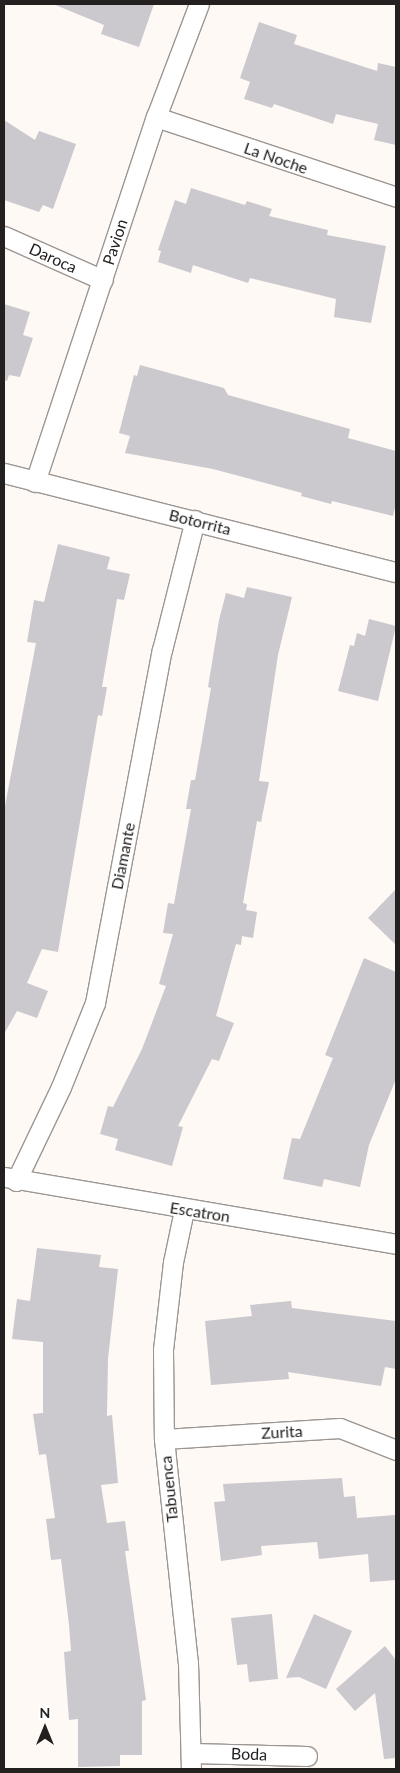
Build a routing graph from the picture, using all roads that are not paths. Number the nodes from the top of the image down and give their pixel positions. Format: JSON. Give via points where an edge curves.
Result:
{"nodes":[{"id":1,"x":199,"y":4,"type":"edge"},
{"id":2,"x":156,"y":117,"type":"junction"},
{"id":3,"x":396,"y":197,"type":"edge"},
{"id":4,"x":4,"y":236,"type":"edge"},
{"id":5,"x":103,"y":280,"type":"junction"},
{"id":6,"x":4,"y":473,"type":"edge"},
{"id":7,"x":35,"y":482,"type":"junction"},
{"id":8,"x":195,"y":520,"type":"junction"},
{"id":9,"x":396,"y":572,"type":"edge"},
{"id":10,"x":10,"y":1178,"type":"edge"},
{"id":11,"x":184,"y":1210,"type":"junction"},
{"id":12,"x":396,"y":1244,"type":"edge"},
{"id":13,"x":164,"y":1439,"type":"junction"},
{"id":14,"x":396,"y":1450,"type":"edge"},
{"id":15,"x":307,"y":1756,"type":"dead end"},
{"id":16,"x":192,"y":1761,"type":"edge"}],
"edges":[{"from":1,"to":2,"type":"street","name":"Pavion"},
{"from":2,"to":3,"type":"street","name":"La Noche"},
{"from":2,"to":5,"type":"street","name":"Pavion"},
{"from":4,"to":5,"type":"street","name":"Daroca"},
{"from":5,"to":7,"type":"street","name":"Pavion"},
{"from":6,"to":7,"type":"street","name":"Botorrita"},
{"from":7,"to":8,"type":"street","name":"Botorrita"},
{"from":8,"to":9,"type":"street","name":"Botorrita"},
{"from":8,"to":10,"type":"street","name":"Diamante","via":[[162,650],[95,1003],[61,1087]]},
{"from":10,"to":11,"type":"street","name":"Escatron"},
{"from":11,"to":12,"type":"street","name":"Escatron"},
{"from":11,"to":13,"type":"street","name":"Tabuenca","via":[[173,1262],[163,1350]]},
{"from":13,"to":14,"type":"street","name":"Zurita","via":[[340,1428]]},
{"from":13,"to":16,"type":"street","name":"Tabuenca","via":[[188,1663]]},
{"from":15,"to":16,"type":"street","name":"Boda"}]}
